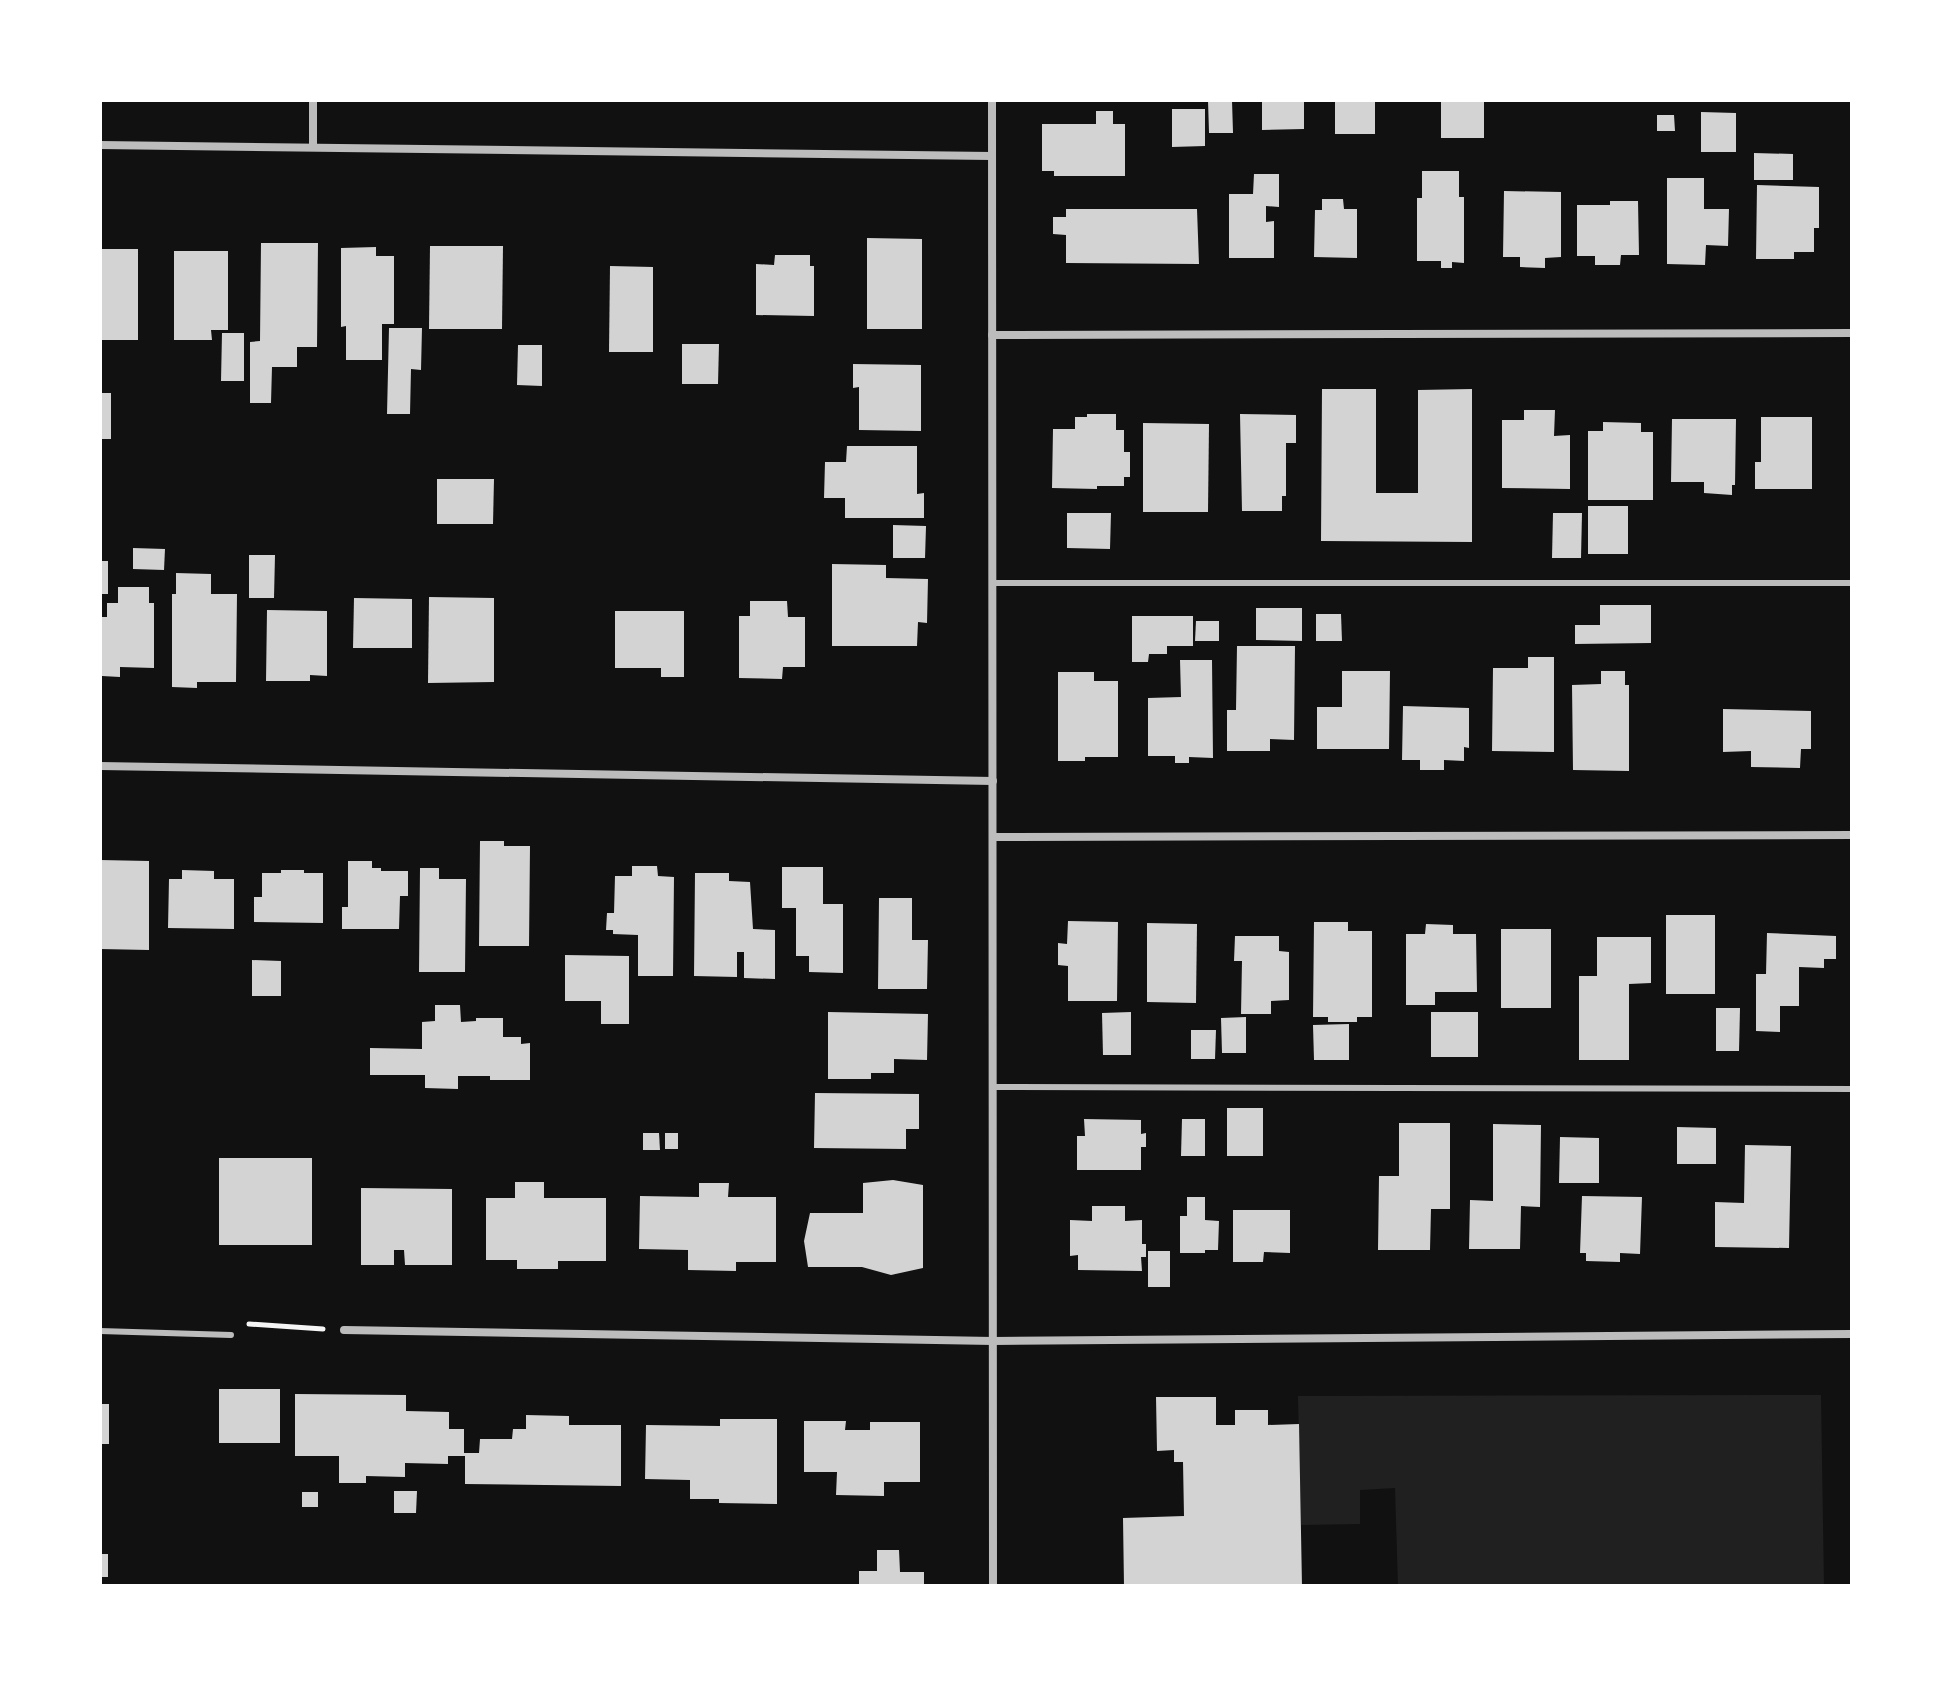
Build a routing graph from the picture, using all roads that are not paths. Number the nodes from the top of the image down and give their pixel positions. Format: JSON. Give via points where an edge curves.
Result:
{"nodes":[{"id":1,"x":313,"y":100,"type":"edge"},
{"id":2,"x":992,"y":100,"type":"edge"},
{"id":3,"x":100,"y":145,"type":"edge"},
{"id":4,"x":313,"y":147,"type":"junction"},
{"id":5,"x":992,"y":156,"type":"junction"},
{"id":6,"x":1852,"y":333,"type":"edge"},
{"id":7,"x":992,"y":335,"type":"junction"},
{"id":8,"x":993,"y":583,"type":"junction"},
{"id":9,"x":1852,"y":583,"type":"edge"},
{"id":10,"x":100,"y":766,"type":"edge"},
{"id":11,"x":993,"y":781,"type":"junction"},
{"id":12,"x":1852,"y":835,"type":"edge"},
{"id":13,"x":993,"y":837,"type":"junction"},
{"id":14,"x":993,"y":1087,"type":"junction"},
{"id":15,"x":1852,"y":1089,"type":"edge"},
{"id":16,"x":344,"y":1330,"type":"road end"},
{"id":17,"x":100,"y":1331,"type":"edge"},
{"id":18,"x":1852,"y":1334,"type":"edge"},
{"id":19,"x":231,"y":1335,"type":"road end"},
{"id":20,"x":993,"y":1341,"type":"junction"},
{"id":21,"x":993,"y":1586,"type":"edge"}],
"edges":[{"from":1,"to":4,"type":"street"},
{"from":2,"to":5,"type":"street"},
{"from":3,"to":4,"type":"street"},
{"from":4,"to":5,"type":"street"},
{"from":5,"to":7,"type":"street"},
{"from":6,"to":7,"type":"street"},
{"from":7,"to":8,"type":"street"},
{"from":8,"to":9,"type":"lane"},
{"from":8,"to":11,"type":"street"},
{"from":10,"to":11,"type":"street"},
{"from":11,"to":13,"type":"street"},
{"from":12,"to":13,"type":"street"},
{"from":13,"to":14,"type":"street"},
{"from":14,"to":15,"type":"lane"},
{"from":14,"to":20,"type":"street"},
{"from":16,"to":20,"type":"street"},
{"from":17,"to":19,"type":"lane"},
{"from":18,"to":20,"type":"street"},
{"from":20,"to":21,"type":"street"}]}
